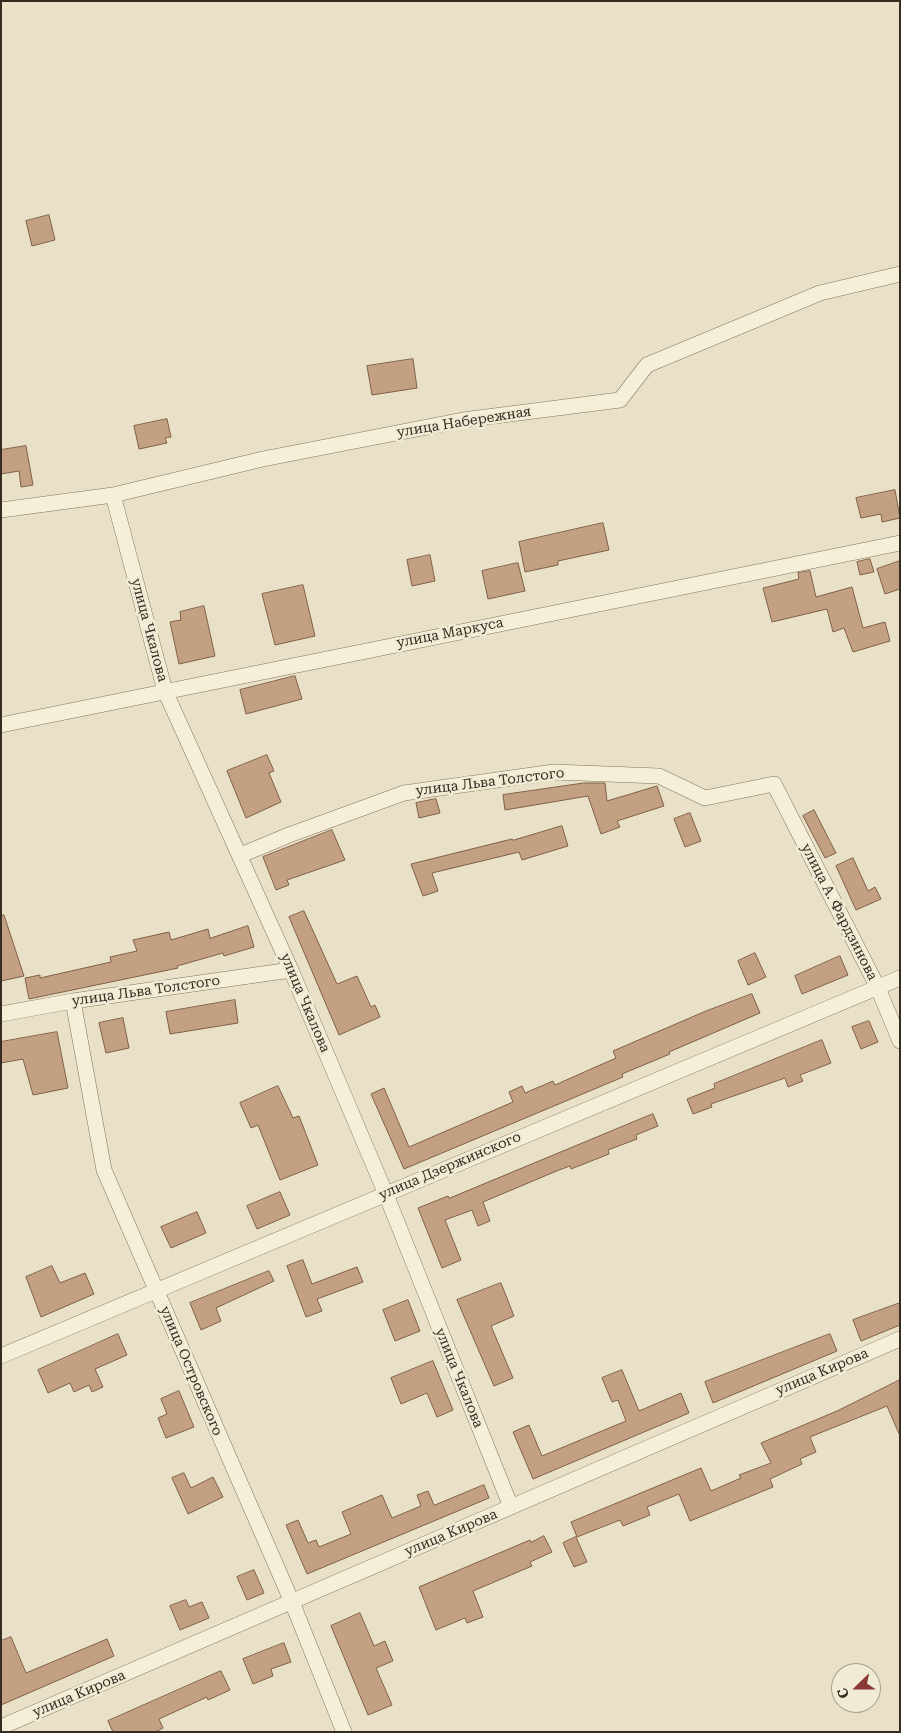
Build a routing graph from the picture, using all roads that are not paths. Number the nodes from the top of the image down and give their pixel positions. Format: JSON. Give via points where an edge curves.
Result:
{"nodes":[{"id":1,"x":900,"y":274,"type":"edge"},
{"id":2,"x":113,"y":496,"type":"junction"},
{"id":3,"x":1,"y":510,"type":"edge"},
{"id":4,"x":900,"y":542,"type":"edge"},
{"id":5,"x":166,"y":691,"type":"junction"},
{"id":6,"x":1,"y":725,"type":"edge"},
{"id":7,"x":774,"y":784,"type":"joint"},
{"id":8,"x":241,"y":855,"type":"junction"},
{"id":9,"x":291,"y":970,"type":"junction"},
{"id":10,"x":900,"y":978,"type":"edge"},
{"id":11,"x":878,"y":988,"type":"junction"},
{"id":12,"x":73,"y":1001,"type":"junction"},
{"id":13,"x":1,"y":1014,"type":"edge"},
{"id":14,"x":900,"y":1041,"type":"edge"},
{"id":15,"x":385,"y":1192,"type":"junction"},
{"id":16,"x":156,"y":1290,"type":"junction"},
{"id":17,"x":900,"y":1339,"type":"edge"},
{"id":18,"x":1,"y":1356,"type":"edge"},
{"id":19,"x":510,"y":1508,"type":"junction"},
{"id":20,"x":292,"y":1602,"type":"junction"},
{"id":21,"x":1,"y":1727,"type":"edge"},
{"id":22,"x":344,"y":1732,"type":"edge"}],
"edges":[{"from":1,"to":2,"type":"street","name":"улица Набережная","via":[[820,294],[647,364],[620,400],[463,420],[263,459]]},
{"from":2,"to":3,"type":"street","name":"улица Набережная"},
{"from":2,"to":5,"type":"street","name":"улица Чкалова"},
{"from":4,"to":5,"type":"street","name":"улица Маркуса"},
{"from":5,"to":6,"type":"street","name":"улица Маркуса"},
{"from":5,"to":8,"type":"street","name":"улица Чкалова"},
{"from":7,"to":8,"type":"street","name":"улица Льва Толстого","via":[[705,798],[658,776],[554,772],[404,793]]},
{"from":7,"to":11,"type":"street","name":"улица А. Фардзинова"},
{"from":8,"to":9,"type":"street","name":"улица Чкалова"},
{"from":9,"to":12,"type":"street","name":"улица Льва Толстого"},
{"from":9,"to":15,"type":"street","name":"улица Чкалова"},
{"from":10,"to":11,"type":"street","name":"улица Дзержинского"},
{"from":11,"to":14,"type":"street","name":"улица А. Фардзинова"},
{"from":11,"to":15,"type":"street","name":"улица Дзержинского"},
{"from":12,"to":13,"type":"street","name":"улица Льва Толстого"},
{"from":12,"to":16,"type":"street","name":"улица Островского","via":[[104,1170]]},
{"from":15,"to":16,"type":"street","name":"улица Дзержинского"},
{"from":15,"to":19,"type":"street","name":"улица Чкалова"},
{"from":16,"to":18,"type":"street","name":"улица Дзержинского"},
{"from":16,"to":20,"type":"street","name":"улица Островского"},
{"from":17,"to":19,"type":"street","name":"улица Кирова"},
{"from":19,"to":20,"type":"street","name":"улица Кирова"},
{"from":20,"to":21,"type":"street","name":"улица Кирова"},
{"from":20,"to":22,"type":"street","name":"улица Островского"}]}
